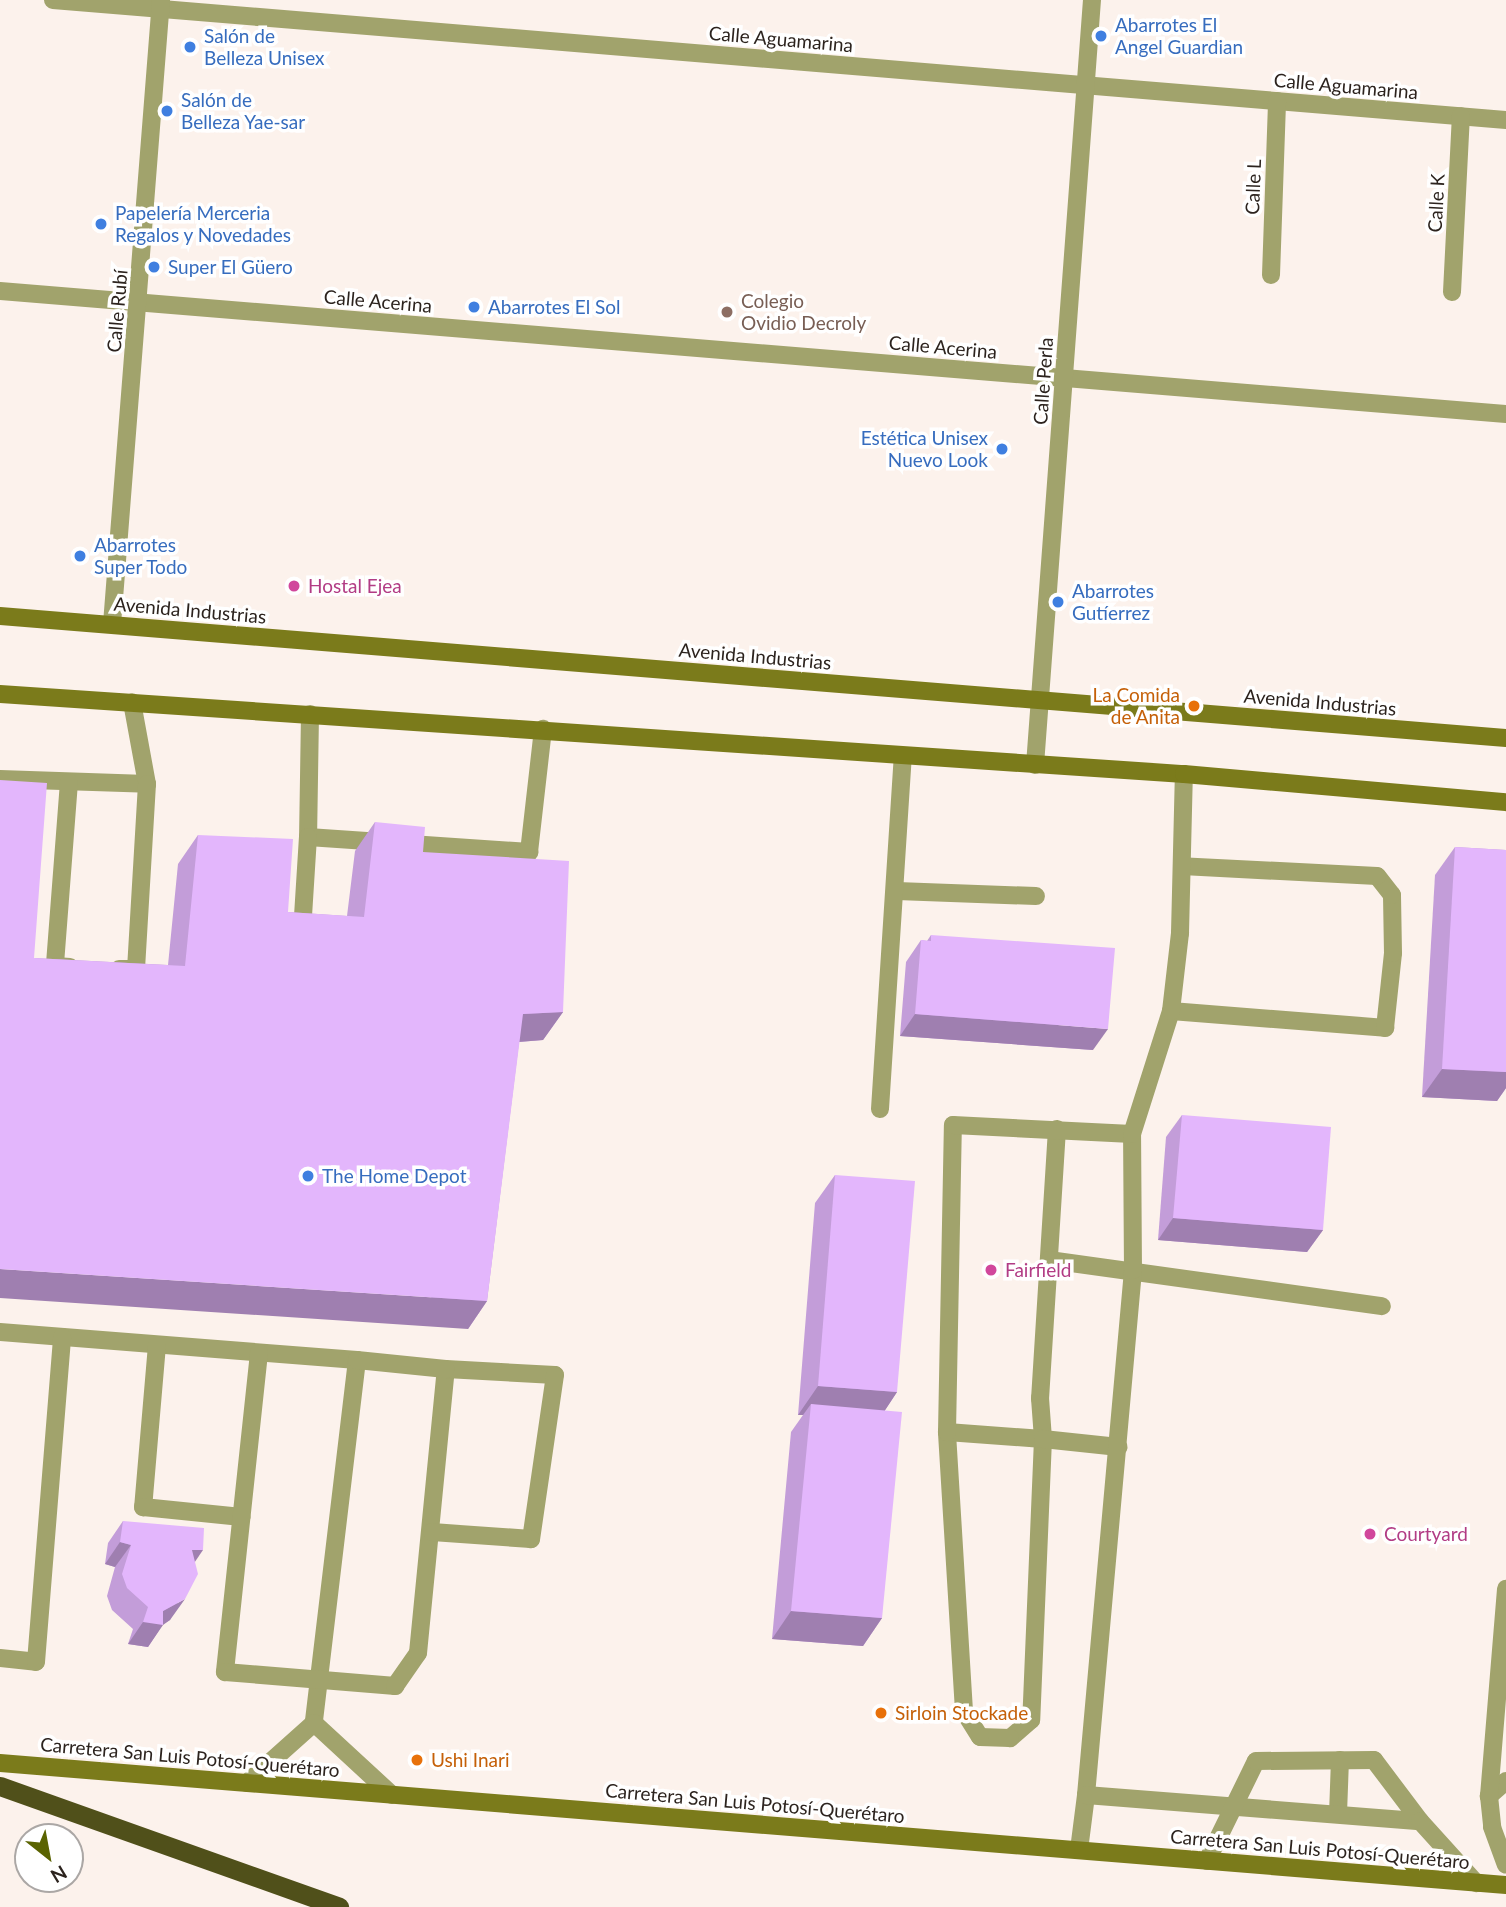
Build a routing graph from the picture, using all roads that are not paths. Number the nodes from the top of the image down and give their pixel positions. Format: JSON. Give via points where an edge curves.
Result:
{"nodes":[{"id":1,"x":53,"y":0,"type":"edge"},
{"id":2,"x":1092,"y":0,"type":"edge"},
{"id":3,"x":161,"y":4,"type":"edge"},
{"id":4,"x":1086,"y":85,"type":"junction"},
{"id":5,"x":1277,"y":101,"type":"junction"},
{"id":6,"x":1461,"y":116,"type":"junction"},
{"id":7,"x":1506,"y":120,"type":"edge"},
{"id":8,"x":1271,"y":275,"type":"dead end"},
{"id":9,"x":0,"y":291,"type":"edge"},
{"id":10,"x":1452,"y":292,"type":"dead end"},
{"id":11,"x":139,"y":302,"type":"junction"},
{"id":12,"x":1064,"y":378,"type":"junction"},
{"id":13,"x":1506,"y":414,"type":"edge"},
{"id":14,"x":0,"y":616,"type":"edge"},
{"id":15,"x":112,"y":624,"type":"junction"},
{"id":16,"x":0,"y":694,"type":"edge"},
{"id":17,"x":1040,"y":700,"type":"junction"},
{"id":18,"x":132,"y":702,"type":"junction"},
{"id":19,"x":310,"y":714,"type":"junction"},
{"id":20,"x":543,"y":729,"type":"junction"},
{"id":21,"x":1506,"y":738,"type":"edge"},
{"id":22,"x":903,"y":758,"type":"junction"},
{"id":23,"x":1035,"y":765,"type":"junction"},
{"id":24,"x":1184,"y":774,"type":"junction"},
{"id":25,"x":0,"y":779,"type":"edge"},
{"id":26,"x":69,"y":782,"type":"junction"},
{"id":27,"x":147,"y":784,"type":"junction"},
{"id":28,"x":1506,"y":802,"type":"edge"},
{"id":29,"x":308,"y":837,"type":"junction"},
{"id":30,"x":1182,"y":866,"type":"junction"},
{"id":31,"x":897,"y":891,"type":"junction"},
{"id":32,"x":1036,"y":897,"type":"dead end"},
{"id":33,"x":302,"y":932,"type":"edge"},
{"id":34,"x":1171,"y":1011,"type":"junction"},
{"id":35,"x":880,"y":1109,"type":"dead end"},
{"id":36,"x":1057,"y":1129,"type":"junction"},
{"id":37,"x":1132,"y":1135,"type":"junction"},
{"id":38,"x":1049,"y":1260,"type":"junction"},
{"id":39,"x":1133,"y":1270,"type":"junction"},
{"id":40,"x":1382,"y":1306,"type":"dead end"},
{"id":41,"x":0,"y":1332,"type":"edge"},
{"id":42,"x":62,"y":1337,"type":"junction"},
{"id":43,"x":157,"y":1345,"type":"junction"},
{"id":44,"x":258,"y":1353,"type":"junction"},
{"id":45,"x":357,"y":1360,"type":"junction"},
{"id":46,"x":446,"y":1369,"type":"junction"},
{"id":47,"x":947,"y":1432,"type":"junction"},
{"id":48,"x":1043,"y":1439,"type":"junction"},
{"id":49,"x":1119,"y":1447,"type":"junction"},
{"id":50,"x":241,"y":1517,"type":"junction"},
{"id":51,"x":432,"y":1532,"type":"junction"},
{"id":52,"x":1506,"y":1589,"type":"edge"},
{"id":53,"x":0,"y":1658,"type":"edge"},
{"id":54,"x":319,"y":1680,"type":"junction"},
{"id":55,"x":314,"y":1723,"type":"junction"},
{"id":56,"x":1340,"y":1760,"type":"junction"},
{"id":57,"x":0,"y":1763,"type":"edge"},
{"id":58,"x":1506,"y":1781,"type":"edge"},
{"id":59,"x":247,"y":1783,"type":"junction"},
{"id":60,"x":0,"y":1786,"type":"edge"},
{"id":61,"x":392,"y":1795,"type":"junction"},
{"id":62,"x":1086,"y":1795,"type":"junction"},
{"id":63,"x":1489,"y":1796,"type":"junction"},
{"id":64,"x":1235,"y":1807,"type":"junction"},
{"id":65,"x":1338,"y":1814,"type":"junction"},
{"id":66,"x":1420,"y":1821,"type":"junction"},
{"id":67,"x":1079,"y":1850,"type":"junction"},
{"id":68,"x":1207,"y":1861,"type":"junction"},
{"id":69,"x":1506,"y":1865,"type":"edge"},
{"id":70,"x":1476,"y":1883,"type":"junction"},
{"id":71,"x":1506,"y":1885,"type":"edge"},
{"id":72,"x":339,"y":1907,"type":"edge"}],
"edges":[{"from":1,"to":3,"type":"street","name":"Calle Aguamarina"},
{"from":2,"to":4,"type":"street","name":"Calle Perla"},
{"from":3,"to":4,"type":"street","name":"Calle Aguamarina"},
{"from":3,"to":11,"type":"street","name":"Calle Rubí"},
{"from":4,"to":5,"type":"street","name":"Calle Aguamarina"},
{"from":4,"to":12,"type":"street","name":"Calle Perla"},
{"from":5,"to":6,"type":"street","name":"Calle Aguamarina"},
{"from":5,"to":8,"type":"street","name":"Calle L"},
{"from":6,"to":7,"type":"street","name":"Calle Aguamarina"},
{"from":6,"to":10,"type":"street","name":"Calle K"},
{"from":9,"to":11,"type":"street","name":"Calle Acerina"},
{"from":11,"to":12,"type":"street","name":"Calle Acerina"},
{"from":11,"to":15,"type":"street","name":"Calle Rubí"},
{"from":12,"to":13,"type":"street","name":"Calle Acerina"},
{"from":12,"to":17,"type":"street","name":"Calle Perla"},
{"from":14,"to":15,"type":"main road","name":"Avenida Industrias"},
{"from":15,"to":17,"type":"main road","name":"Avenida Industrias"},
{"from":16,"to":18,"type":"main road"},
{"from":17,"to":21,"type":"main road","name":"Avenida Industrias"},
{"from":17,"to":23,"type":"street","name":"Calle Perla"},
{"from":18,"to":19,"type":"main road"},
{"from":18,"to":27,"type":"street"},
{"from":19,"to":20,"type":"main road"},
{"from":19,"to":29,"type":"street"},
{"from":20,"to":22,"type":"main road"},
{"from":20,"to":29,"type":"street","via":[[529,852]]},
{"from":22,"to":23,"type":"main road"},
{"from":22,"to":31,"type":"street"},
{"from":23,"to":24,"type":"main road"},
{"from":24,"to":28,"type":"main road"},
{"from":24,"to":30,"type":"street"},
{"from":25,"to":26,"type":"street"},
{"from":26,"to":27,"type":"street"},
{"from":26,"to":27,"type":"street","via":[[55,966],[136,969]]},
{"from":29,"to":33,"type":"street"},
{"from":30,"to":34,"type":"street"},
{"from":30,"to":34,"type":"street","via":[[1377,876],[1392,895],[1393,953],[1385,1028]]},
{"from":31,"to":32,"type":"street"},
{"from":31,"to":35,"type":"street"},
{"from":34,"to":37,"type":"street"},
{"from":36,"to":37,"type":"street"},
{"from":36,"to":38,"type":"street"},
{"from":36,"to":47,"type":"street","via":[[953,1125]]},
{"from":37,"to":39,"type":"street"},
{"from":38,"to":39,"type":"street"},
{"from":38,"to":48,"type":"street","via":[[1040,1398]]},
{"from":39,"to":40,"type":"street"},
{"from":39,"to":49,"type":"street"},
{"from":41,"to":42,"type":"street"},
{"from":42,"to":43,"type":"street"},
{"from":42,"to":53,"type":"street","via":[[36,1662]]},
{"from":43,"to":44,"type":"street"},
{"from":43,"to":50,"type":"street","via":[[143,1507]]},
{"from":44,"to":45,"type":"street"},
{"from":44,"to":50,"type":"street"},
{"from":45,"to":46,"type":"street"},
{"from":45,"to":54,"type":"street"},
{"from":46,"to":51,"type":"street"},
{"from":46,"to":51,"type":"street","via":[[555,1375],[531,1539]]},
{"from":47,"to":48,"type":"street"},
{"from":47,"to":48,"type":"street","via":[[964,1711],[980,1737],[1010,1738],[1031,1720]]},
{"from":48,"to":49,"type":"street"},
{"from":49,"to":62,"type":"street"},
{"from":50,"to":54,"type":"street","via":[[225,1672]]},
{"from":51,"to":54,"type":"street","via":[[418,1653],[395,1686]]},
{"from":52,"to":63,"type":"street"},
{"from":54,"to":55,"type":"street"},
{"from":55,"to":59,"type":"street"},
{"from":55,"to":61,"type":"street"},
{"from":56,"to":64,"type":"street","via":[[1256,1761]]},
{"from":56,"to":65,"type":"street"},
{"from":56,"to":66,"type":"street","via":[[1374,1760]]},
{"from":57,"to":59,"type":"main road","name":"Carretera San Luis Potosí-Querétaro"},
{"from":58,"to":63,"type":"street"},
{"from":59,"to":61,"type":"main road","name":"Carretera San Luis Potosí-Querétaro"},
{"from":60,"to":72,"type":"highway"},
{"from":61,"to":67,"type":"main road","name":"Carretera San Luis Potosí-Querétaro"},
{"from":62,"to":64,"type":"street"},
{"from":62,"to":67,"type":"street"},
{"from":63,"to":69,"type":"street","via":[[1492,1826]]},
{"from":64,"to":65,"type":"street"},
{"from":64,"to":68,"type":"street"},
{"from":65,"to":66,"type":"street"},
{"from":66,"to":70,"type":"street"},
{"from":67,"to":68,"type":"main road","name":"Carretera San Luis Potosí-Querétaro"},
{"from":68,"to":70,"type":"main road","name":"Carretera San Luis Potosí-Querétaro"},
{"from":70,"to":71,"type":"main road","name":"Carretera San Luis Potosí-Querétaro"}]}
